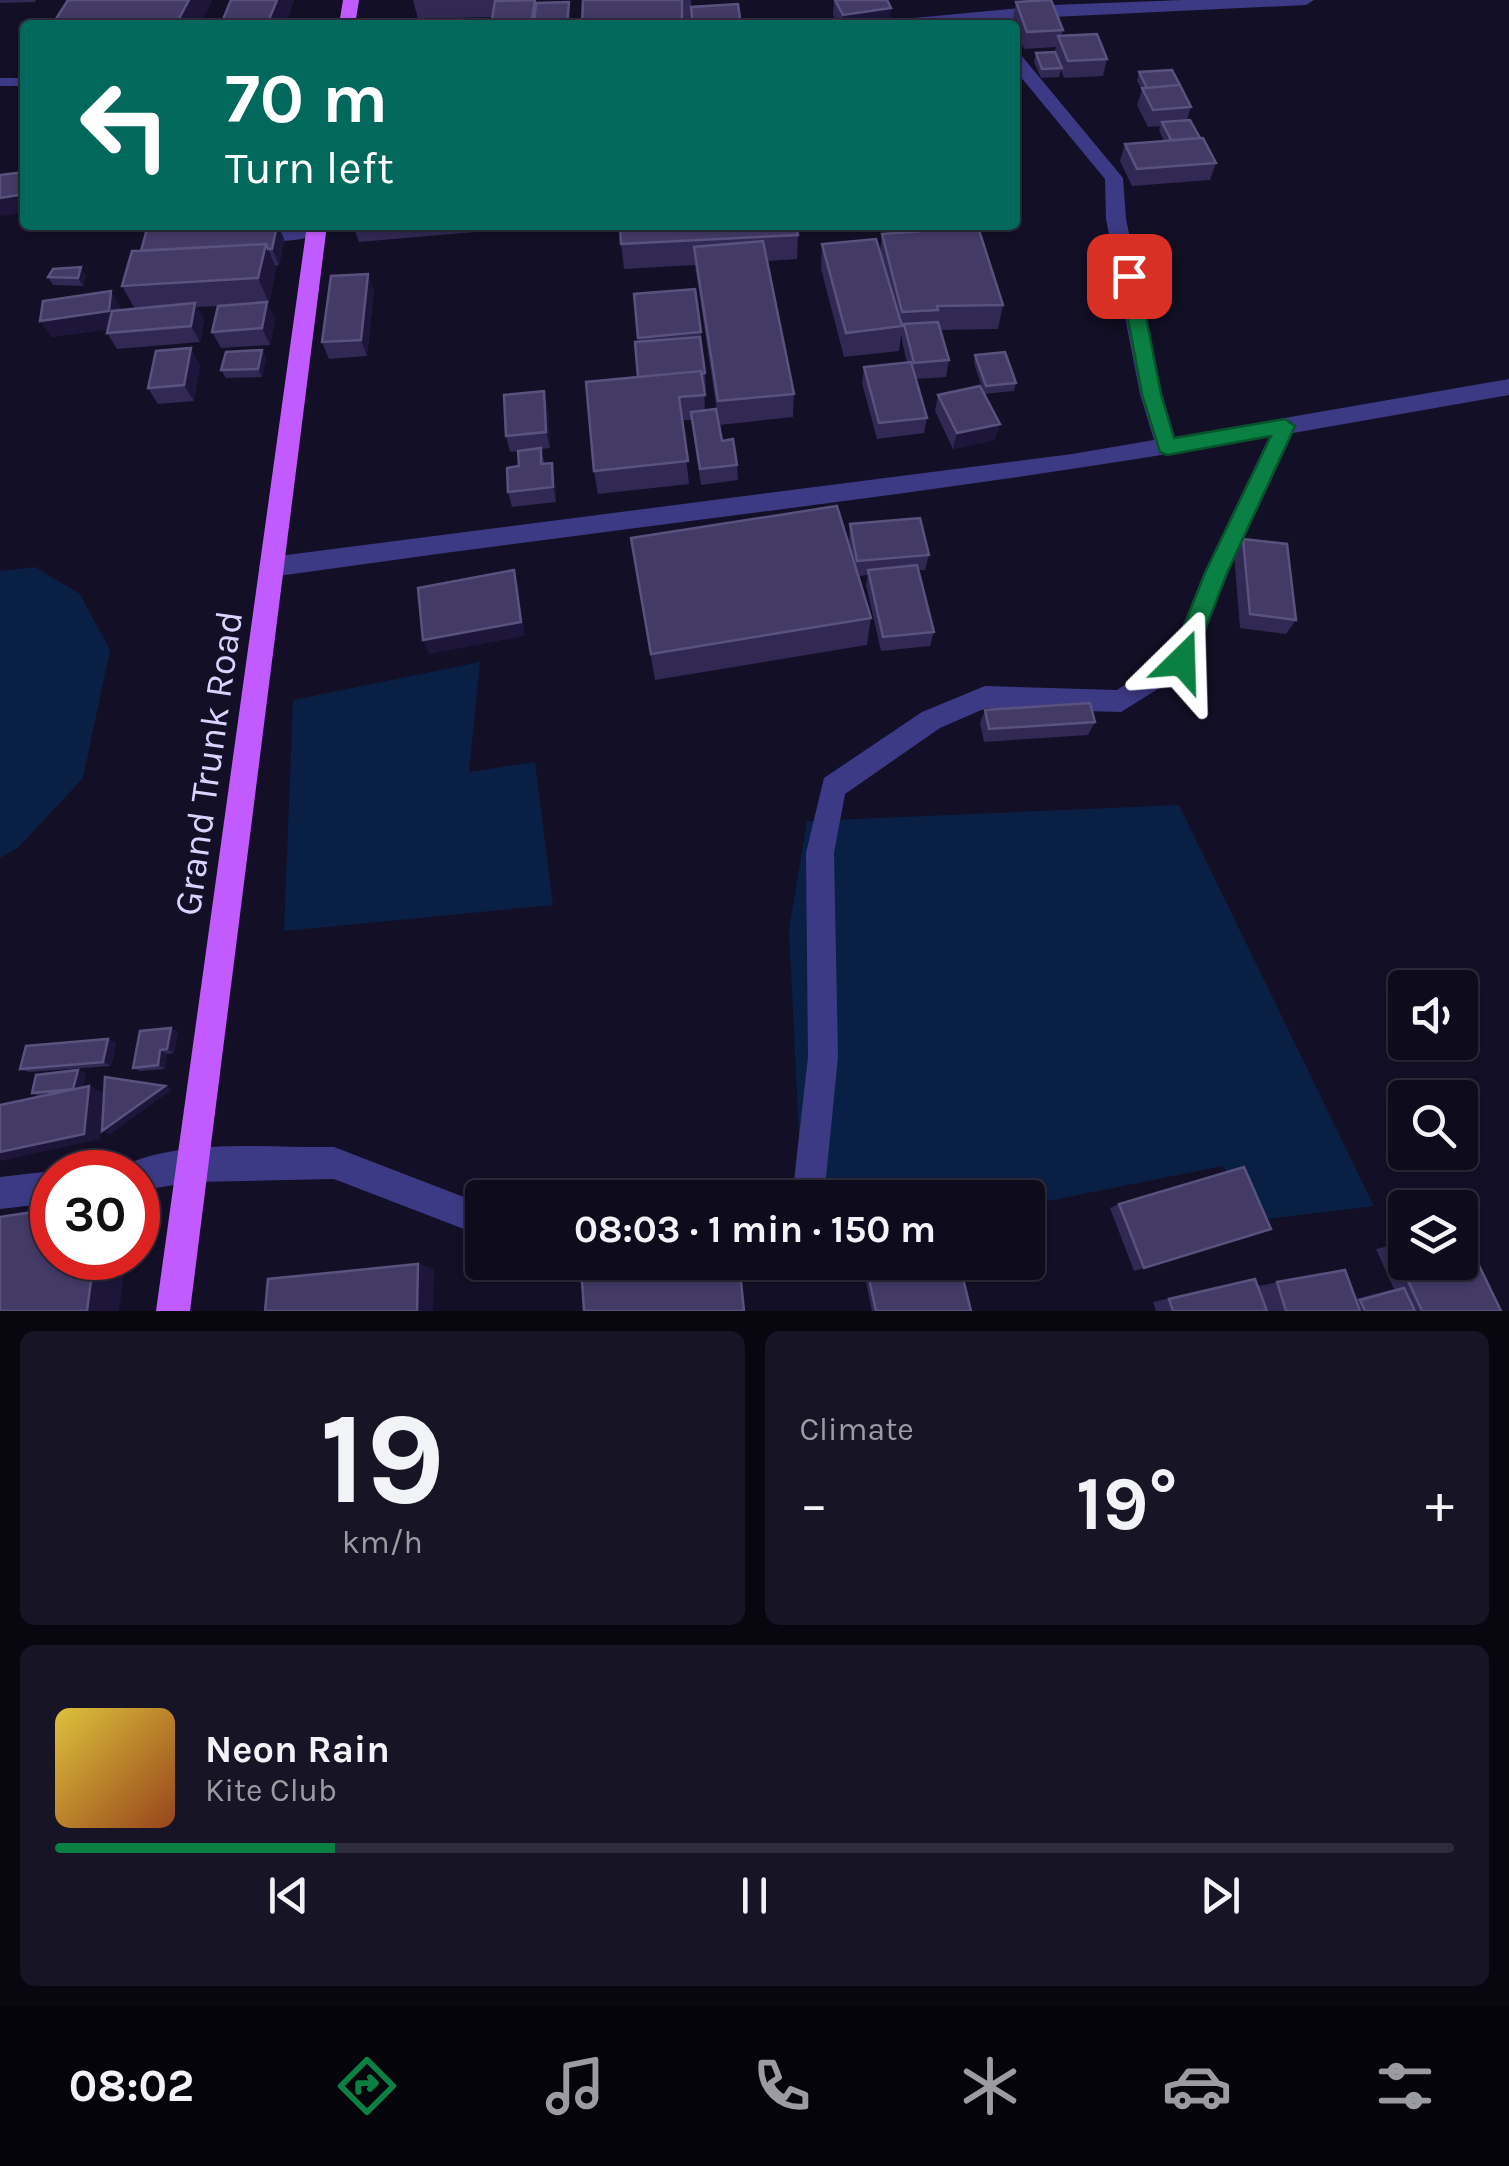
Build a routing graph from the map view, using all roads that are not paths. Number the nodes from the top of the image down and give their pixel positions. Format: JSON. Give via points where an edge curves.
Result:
{"nodes":[{"id":1,"x":1306,"y":0,"type":"edge"},
{"id":2,"x":1039,"y":5,"type":"edge"},
{"id":3,"x":979,"y":20,"type":"edge"},
{"id":4,"x":1020,"y":65,"type":"edge"},
{"id":5,"x":293,"y":230,"type":"edge"},
{"id":6,"x":317,"y":230,"type":"edge"},
{"id":7,"x":234,"y":235,"type":"edge"},
{"id":8,"x":1509,"y":388,"type":"edge"},
{"id":9,"x":1285,"y":426,"type":"junction"},
{"id":10,"x":1167,"y":447,"type":"junction"},
{"id":11,"x":271,"y":568,"type":"junction"},
{"id":12,"x":192,"y":1166,"type":"junction"},
{"id":13,"x":160,"y":1171,"type":"edge"},
{"id":14,"x":810,"y":1180,"type":"edge"},
{"id":15,"x":30,"y":1190,"type":"edge"},
{"id":16,"x":0,"y":1193,"type":"edge"},
{"id":17,"x":465,"y":1213,"type":"edge"},
{"id":18,"x":174,"y":1311,"type":"edge"}],
"edges":[{"from":1,"to":2,"type":"street"},
{"from":2,"to":3,"type":"street"},
{"from":4,"to":10,"type":"street","via":[[1114,178],[1116,218]]},
{"from":5,"to":7,"type":"street"},
{"from":6,"to":11,"type":"main road","name":"Grand Trunk Road"},
{"from":8,"to":9,"type":"street"},
{"from":9,"to":10,"type":"street"},
{"from":9,"to":14,"type":"street","via":[[1182,661],[1121,702],[985,697],[931,720],[833,787],[820,853],[823,1057]]},
{"from":10,"to":11,"type":"street"},
{"from":11,"to":12,"type":"main road","name":"Grand Trunk Road"},
{"from":12,"to":13,"type":"street"},
{"from":12,"to":17,"type":"street","via":[[334,1163]]},
{"from":12,"to":18,"type":"main road","name":"Grand Trunk Road"},
{"from":15,"to":16,"type":"street"}]}
